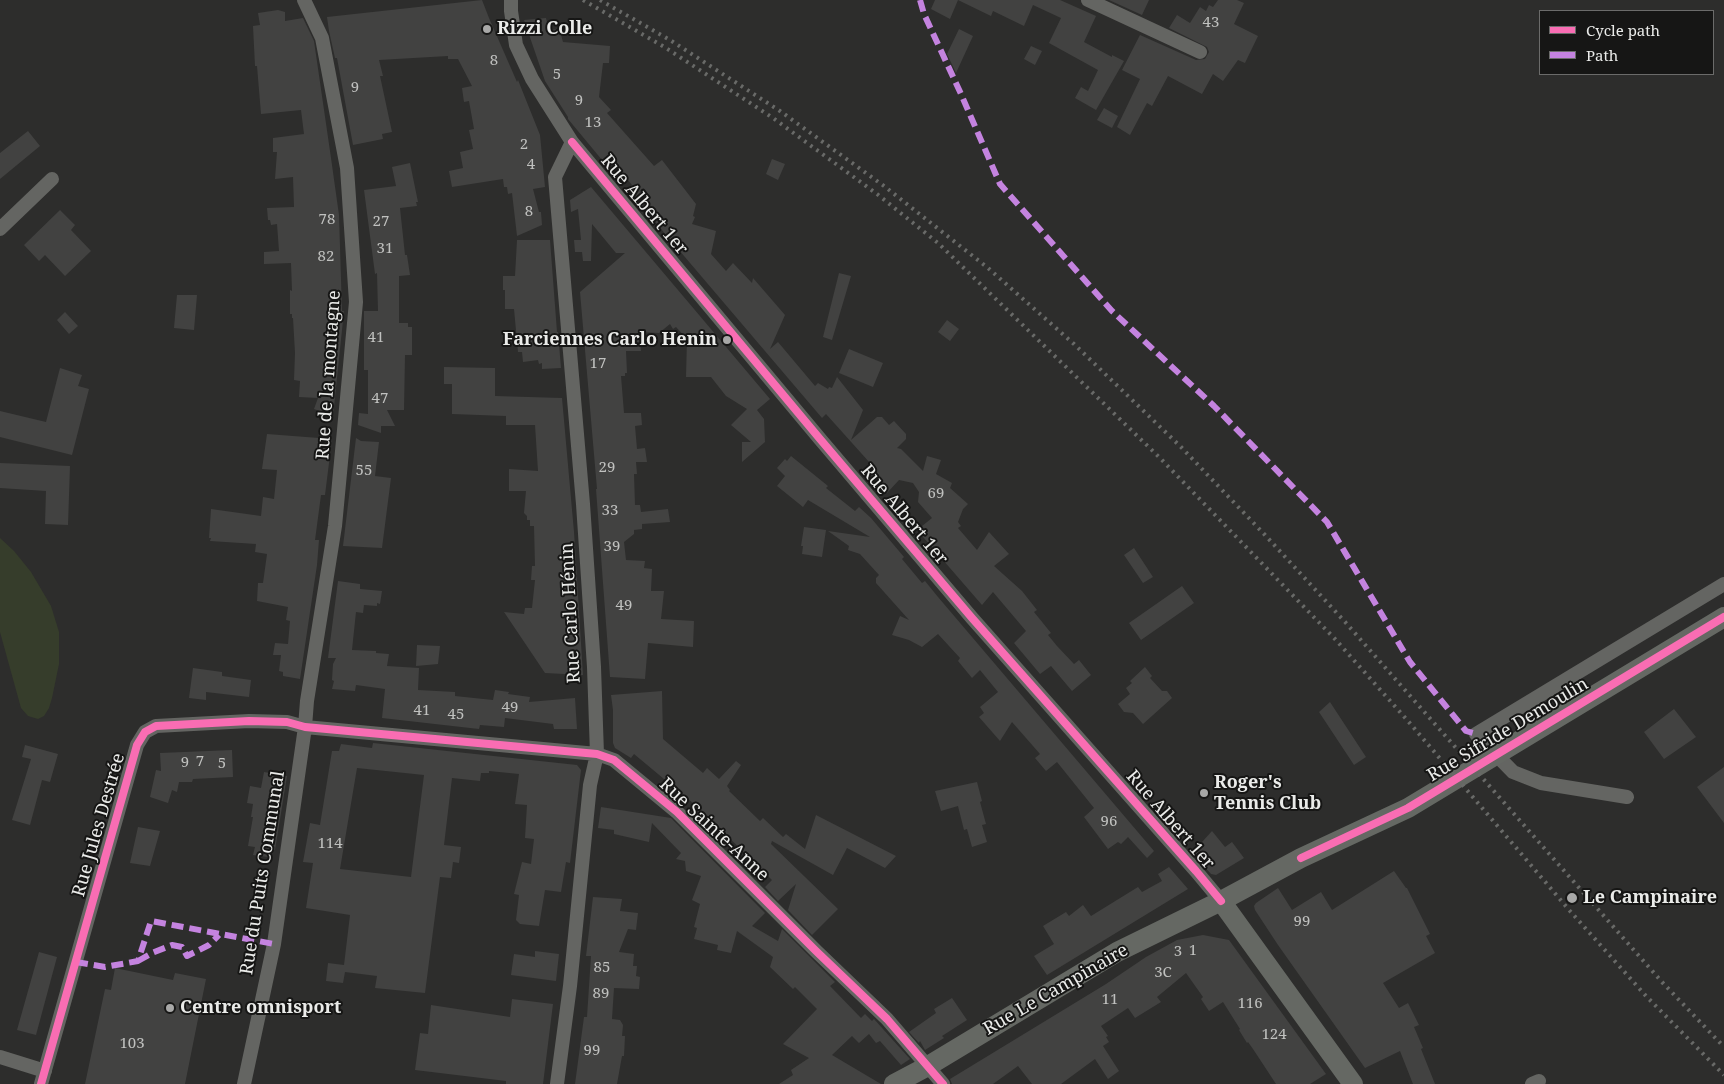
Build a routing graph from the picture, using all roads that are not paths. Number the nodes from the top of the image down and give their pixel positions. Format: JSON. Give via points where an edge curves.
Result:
{"nodes":[{"id":1,"x":304,"y":0,"type":"edge"},
{"id":2,"x":511,"y":0,"type":"edge"},
{"id":3,"x":1088,"y":0,"type":"edge"},
{"id":4,"x":1200,"y":52,"type":"dead end"},
{"id":5,"x":572,"y":142,"type":"junction"},
{"id":6,"x":52,"y":179,"type":"dead end"},
{"id":7,"x":0,"y":229,"type":"edge"},
{"id":8,"x":1724,"y":584,"type":"edge"},
{"id":9,"x":1724,"y":617,"type":"edge"},
{"id":10,"x":305,"y":727,"type":"junction"},
{"id":11,"x":597,"y":754,"type":"junction"},
{"id":12,"x":1627,"y":797,"type":"dead end"},
{"id":13,"x":1221,"y":901,"type":"junction"},
{"id":14,"x":0,"y":1057,"type":"edge"},
{"id":15,"x":928,"y":1066,"type":"junction"},
{"id":16,"x":43,"y":1077,"type":"edge"},
{"id":17,"x":244,"y":1084,"type":"edge"},
{"id":18,"x":556,"y":1084,"type":"edge"},
{"id":19,"x":894,"y":1084,"type":"edge"},
{"id":20,"x":943,"y":1084,"type":"edge"},
{"id":21,"x":1353,"y":1084,"type":"edge"}],
"edges":[{"from":1,"to":10,"type":"street","name":"Rue de la montagne","via":[[322,38],[347,168],[356,302],[335,526]]},
{"from":2,"to":5,"type":"street","name":"Rue Albert 1er","via":[[516,45],[532,79]]},
{"from":3,"to":4,"type":"street"},
{"from":5,"to":11,"type":"street","name":"Rue Carlo Hénin","via":[[555,177],[583,504]]},
{"from":5,"to":13,"type":"street","name":"Rue Albert 1er","via":[[960,604]]},
{"from":6,"to":7,"type":"street"},
{"from":8,"to":12,"type":"street","via":[[1476,734],[1513,772],[1541,783]]},
{"from":9,"to":13,"type":"main road","name":"Rue Sifride Demoulin","via":[[1408,808],[1301,858]]},
{"from":10,"to":11,"type":"street","name":"Rue Sainte-Anne"},
{"from":10,"to":16,"type":"street","name":"Rue Jules Destrée","via":[[287,722],[248,721],[156,726],[145,732],[137,745]]},
{"from":10,"to":17,"type":"street","name":"Rue du Puits Communal","via":[[274,944]]},
{"from":11,"to":15,"type":"street","name":"Rue Sainte-Anne","via":[[614,760],[677,812],[887,1018]]},
{"from":11,"to":18,"type":"street","name":"Rue Carlo Hénin","via":[[590,786],[570,986]]},
{"from":13,"to":15,"type":"main road","name":"Rue Le Campinaire","via":[[1118,952]]},
{"from":13,"to":21,"type":"main road","name":"Rue Albert 1er"},
{"from":14,"to":16,"type":"street"},
{"from":15,"to":19,"type":"main road","name":"Rue Le Campinaire"},
{"from":15,"to":20,"type":"street","name":"Rue Sainte-Anne"}]}
